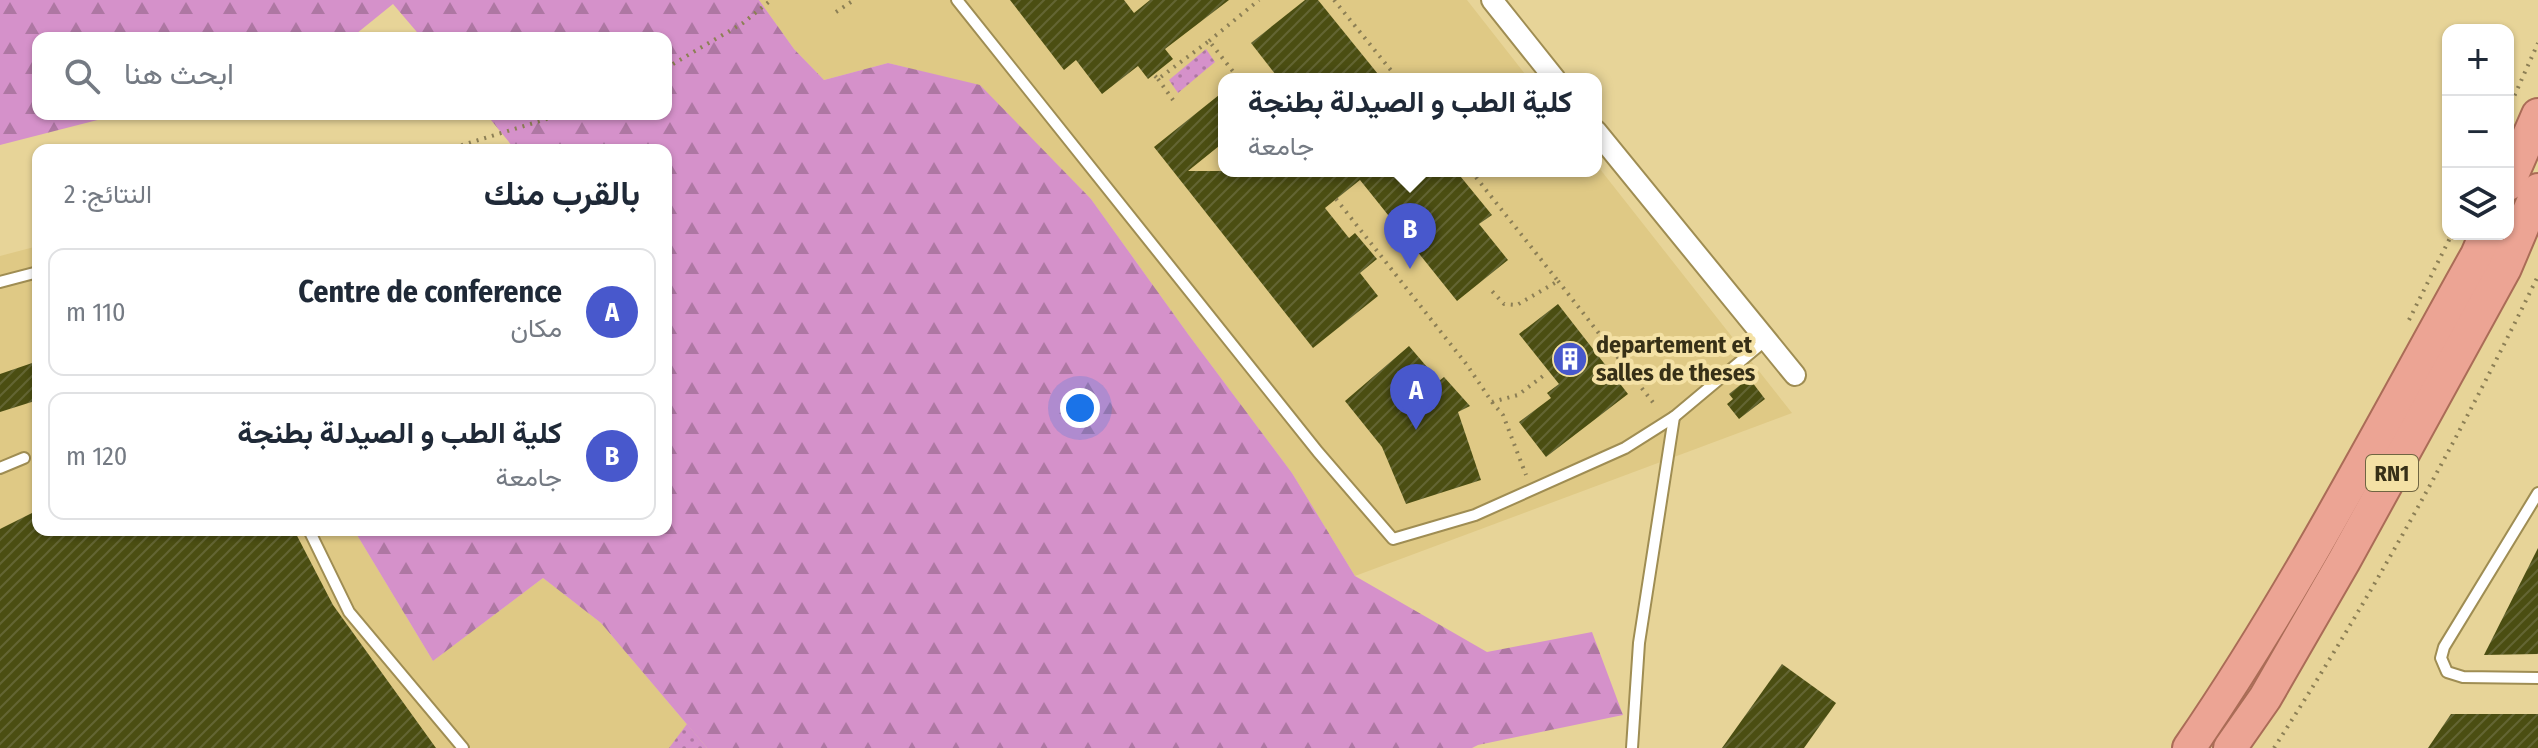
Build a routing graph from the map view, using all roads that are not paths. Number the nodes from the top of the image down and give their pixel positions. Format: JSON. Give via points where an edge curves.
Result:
{"nodes":[{"id":1,"x":957,"y":0,"type":"edge"},
{"id":2,"x":1492,"y":0,"type":"edge"},
{"id":3,"x":1550,"y":73,"type":"edge"},
{"id":4,"x":2538,"y":115,"type":"edge"},
{"id":5,"x":1602,"y":138,"type":"edge"},
{"id":6,"x":2514,"y":170,"type":"edge"},
{"id":7,"x":2538,"y":190,"type":"edge"},
{"id":8,"x":2483,"y":240,"type":"edge"},
{"id":9,"x":32,"y":274,"type":"edge"},
{"id":10,"x":0,"y":282,"type":"edge"},
{"id":11,"x":1766,"y":340,"type":"junction"},
{"id":12,"x":1795,"y":375,"type":"dead end"},
{"id":13,"x":1674,"y":417,"type":"junction"},
{"id":14,"x":24,"y":458,"type":"dead end"},
{"id":15,"x":0,"y":468,"type":"edge"},
{"id":16,"x":2538,"y":493,"type":"edge"},
{"id":17,"x":312,"y":536,"type":"edge"},
{"id":18,"x":2538,"y":678,"type":"edge"},
{"id":19,"x":463,"y":748,"type":"edge"},
{"id":20,"x":1632,"y":748,"type":"edge"},
{"id":21,"x":2189,"y":748,"type":"edge"},
{"id":22,"x":2230,"y":748,"type":"edge"}],
"edges":[{"from":1,"to":13,"type":"lane","via":[[1393,539],[1475,515],[1625,448]]},
{"from":2,"to":3,"type":"street"},
{"from":4,"to":6,"type":"highway"},
{"from":5,"to":11,"type":"street"},
{"from":7,"to":22,"type":"highway","number":"RN1","via":[[2505,268],[2344,561]]},
{"from":8,"to":21,"type":"highway","number":"RN1","via":[[2317,543]]},
{"from":9,"to":10,"type":"lane"},
{"from":11,"to":12,"type":"street"},
{"from":11,"to":13,"type":"lane"},
{"from":13,"to":20,"type":"lane","via":[[1639,643]]},
{"from":14,"to":15,"type":"lane"},
{"from":16,"to":18,"type":"lane","via":[[2441,658],[2447,672],[2463,677]]},
{"from":17,"to":19,"type":"lane","via":[[349,612]]}]}
